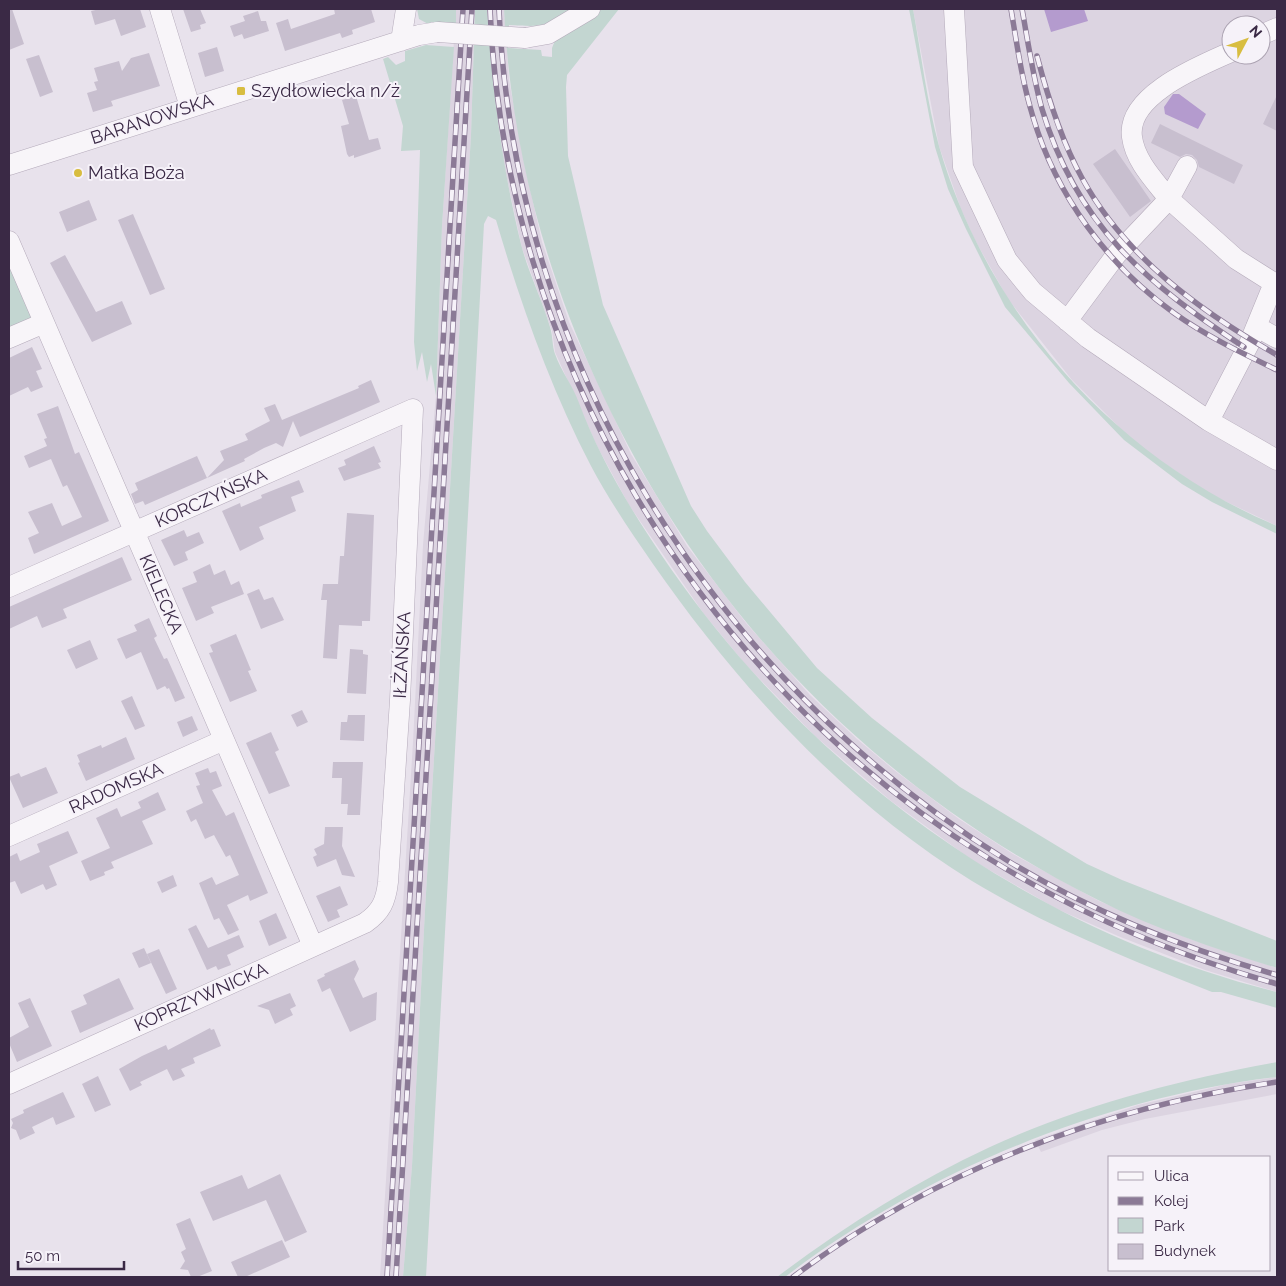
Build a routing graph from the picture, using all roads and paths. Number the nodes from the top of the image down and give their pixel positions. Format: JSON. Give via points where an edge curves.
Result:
{"nodes":[{"id":1,"x":160,"y":9,"type":"edge"},
{"id":2,"x":406,"y":9,"type":"edge"},
{"id":3,"x":590,"y":9,"type":"edge"},
{"id":4,"x":954,"y":9,"type":"edge"},
{"id":5,"x":400,"y":41,"type":"junction"},
{"id":6,"x":1221,"y":57,"type":"edge"},
{"id":7,"x":190,"y":107,"type":"junction"},
{"id":8,"x":9,"y":165,"type":"edge"},
{"id":9,"x":1187,"y":166,"type":"dead end"},
{"id":10,"x":1169,"y":199,"type":"junction"},
{"id":11,"x":9,"y":241,"type":"edge"},
{"id":12,"x":1276,"y":284,"type":"edge"},
{"id":13,"x":1067,"y":321,"type":"junction"},
{"id":14,"x":44,"y":323,"type":"junction"},
{"id":15,"x":1257,"y":327,"type":"junction"},
{"id":16,"x":9,"y":338,"type":"edge"},
{"id":17,"x":1277,"y":338,"type":"edge"},
{"id":18,"x":413,"y":409,"type":"joint"},
{"id":19,"x":1209,"y":421,"type":"junction"},
{"id":20,"x":1277,"y":460,"type":"edge"},
{"id":21,"x":134,"y":532,"type":"junction"},
{"id":22,"x":9,"y":587,"type":"edge"},
{"id":23,"x":224,"y":740,"type":"junction"},
{"id":24,"x":9,"y":836,"type":"edge"},
{"id":25,"x":386,"y":900,"type":"joint"},
{"id":26,"x":313,"y":946,"type":"junction"},
{"id":27,"x":9,"y":1084,"type":"edge"}],
"edges":[{"from":1,"to":7,"type":"street"},
{"from":2,"to":5,"type":"street"},
{"from":3,"to":5,"type":"street","name":"BARANOWSKA","bridge":true,"via":[[548,34],[525,38],[438,32]]},
{"from":4,"to":13,"type":"street","via":[[963,167],[1007,260],[1033,292]]},
{"from":5,"to":7,"type":"street","name":"BARANOWSKA"},
{"from":6,"to":10,"type":"street","via":[[1169,83],[1144,102],[1134,117],[1132,136],[1143,166]]},
{"from":7,"to":8,"type":"street","name":"BARANOWSKA"},
{"from":9,"to":10,"type":"street"},
{"from":10,"to":12,"type":"street","via":[[1236,260]]},
{"from":10,"to":13,"type":"street","via":[[1116,255]]},
{"from":11,"to":14,"type":"street","name":"KIELECKA"},
{"from":12,"to":15,"type":"street"},
{"from":13,"to":19,"type":"street"},
{"from":14,"to":16,"type":"street"},
{"from":14,"to":21,"type":"street","name":"KIELECKA"},
{"from":15,"to":17,"type":"street"},
{"from":15,"to":19,"type":"street"},
{"from":18,"to":21,"type":"street","name":"KORCZYŃSKA"},
{"from":18,"to":25,"type":"street","name":"IŁŻAŃSKA","via":[[400,700]]},
{"from":19,"to":20,"type":"street"},
{"from":21,"to":22,"type":"street","name":"KORCZYŃSKA"},
{"from":21,"to":23,"type":"street","name":"KIELECKA"},
{"from":23,"to":24,"type":"street","name":"RADOMSKA"},
{"from":23,"to":26,"type":"street","name":"KIELECKA"},
{"from":25,"to":26,"type":"street","name":"KOPRZYWNICKA","via":[[377,914],[365,923]]},
{"from":26,"to":27,"type":"street","name":"KOPRZYWNICKA"}]}
